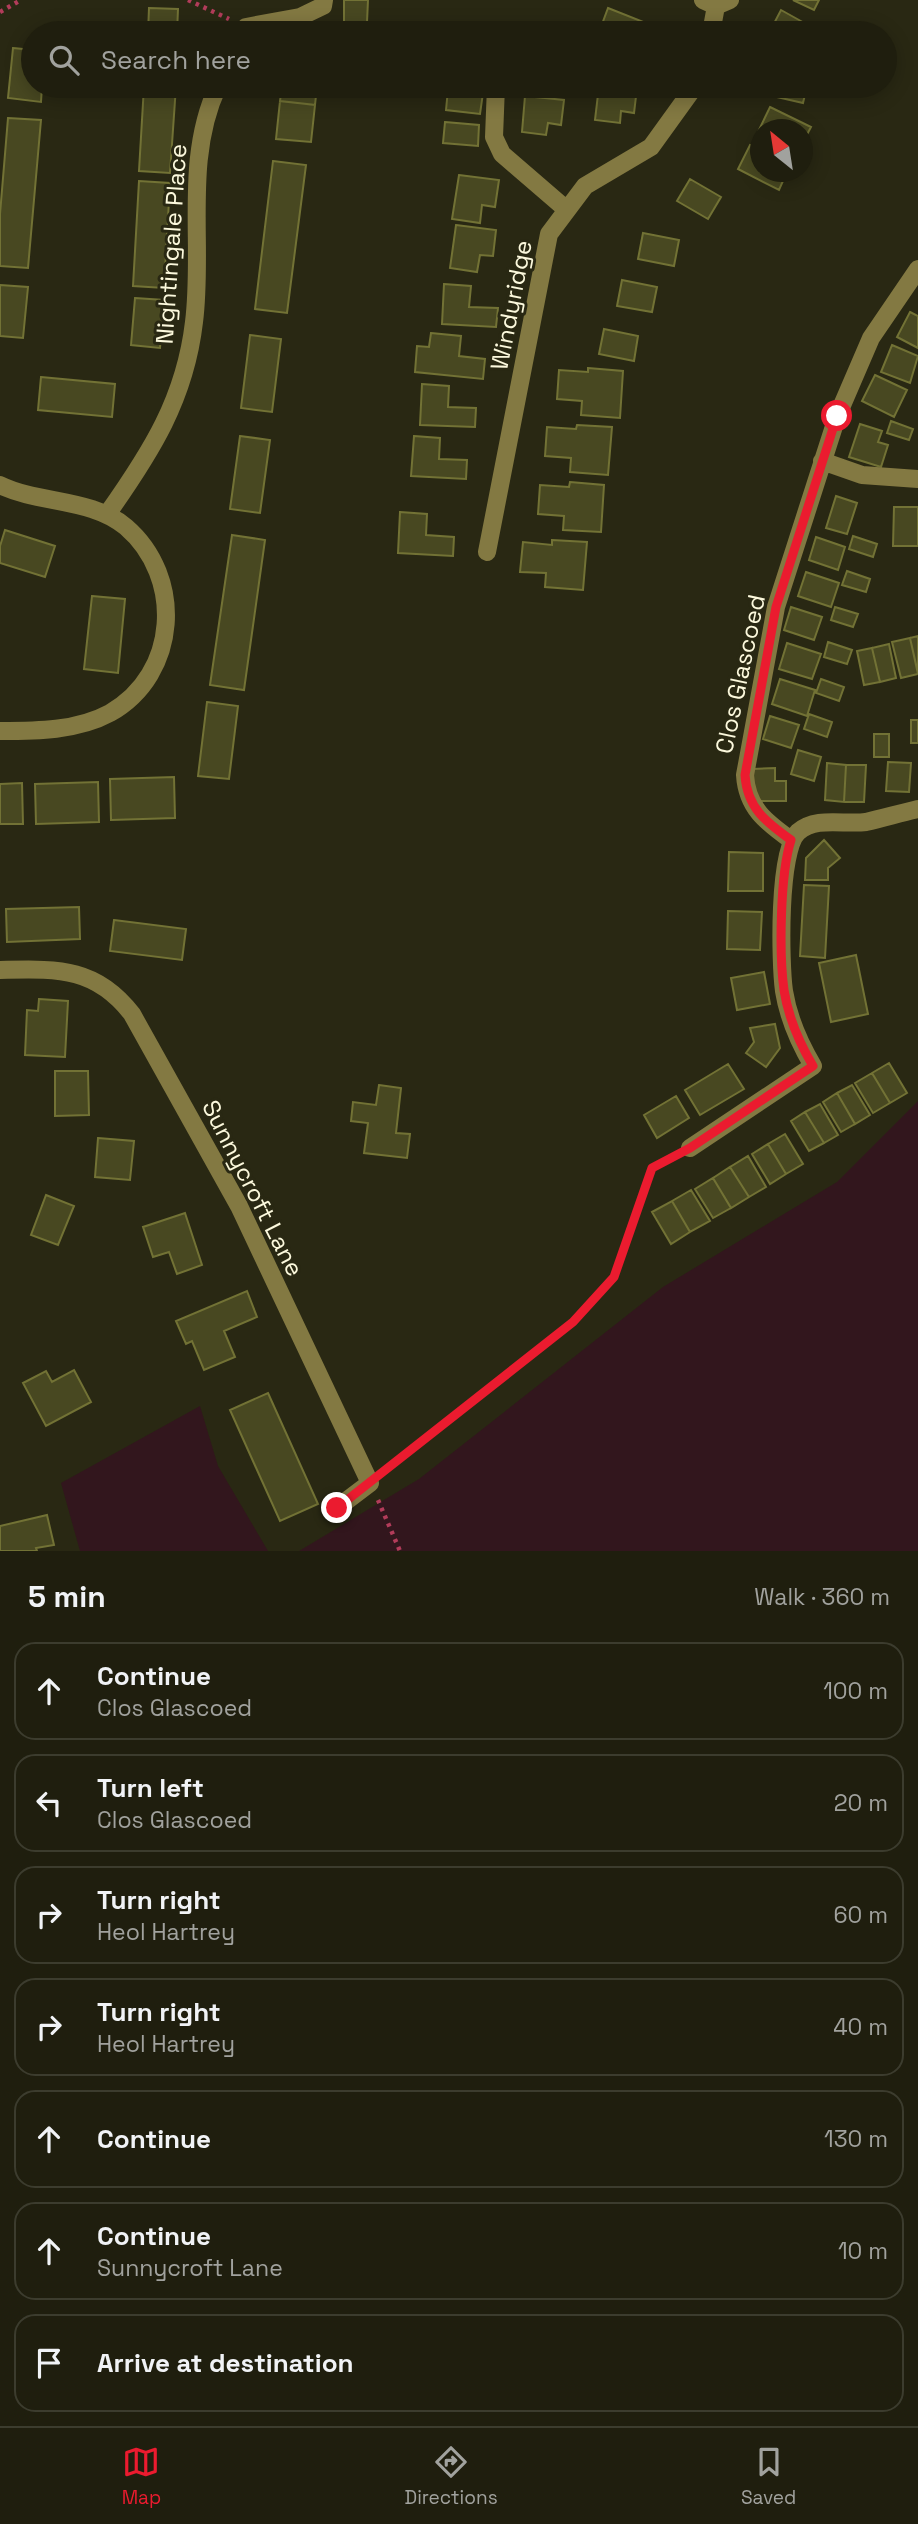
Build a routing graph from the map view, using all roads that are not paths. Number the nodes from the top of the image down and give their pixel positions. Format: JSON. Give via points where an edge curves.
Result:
{"nodes":[{"id":1,"x":324,"y":0,"type":"edge"},
{"id":2,"x":717,"y":2,"type":"edge"},
{"id":3,"x":283,"y":21,"type":"edge"},
{"id":4,"x":713,"y":21,"type":"edge"},
{"id":5,"x":214,"y":98,"type":"edge"},
{"id":6,"x":496,"y":98,"type":"edge"},
{"id":7,"x":687,"y":98,"type":"edge"},
{"id":8,"x":567,"y":210,"type":"junction"},
{"id":9,"x":918,"y":269,"type":"edge"},
{"id":10,"x":822,"y":461,"type":"junction"},
{"id":11,"x":918,"y":479,"type":"edge"},
{"id":12,"x":0,"y":485,"type":"edge"},
{"id":13,"x":108,"y":513,"type":"junction"},
{"id":14,"x":487,"y":552,"type":"dead end"},
{"id":15,"x":0,"y":731,"type":"edge"},
{"id":16,"x":918,"y":808,"type":"edge"},
{"id":17,"x":791,"y":840,"type":"junction"},
{"id":18,"x":0,"y":970,"type":"edge"},
{"id":19,"x":690,"y":1148,"type":"road end"},
{"id":20,"x":337,"y":1508,"type":"dead end"}],
"edges":[{"from":1,"to":3,"type":"street","via":[[323,6]]},
{"from":2,"to":4,"type":"street"},
{"from":5,"to":13,"type":"street","name":"Nightingale Place","via":[[201,142],[194,320],[188,360],[177,398],[150,452]]},
{"from":6,"to":8,"type":"street","via":[[494,137],[502,154]]},
{"from":7,"to":8,"type":"street","name":"Windyridge","via":[[652,147],[585,186]]},
{"from":8,"to":14,"type":"street","name":"Windyridge","via":[[549,234]]},
{"from":9,"to":10,"type":"street","name":"Clos Glascoed","via":[[872,338]]},
{"from":10,"to":11,"type":"street","via":[[862,475]]},
{"from":10,"to":17,"type":"street","name":"Clos Glascoed","via":[[776,607],[745,775],[754,808]]},
{"from":12,"to":13,"type":"street"},
{"from":13,"to":15,"type":"street","via":[[139,538],[166,589],[165,633],[159,655],[130,699],[108,714],[47,731]]},
{"from":16,"to":17,"type":"street","via":[[863,822],[811,825]]},
{"from":17,"to":19,"type":"street","via":[[783,900],[784,991],[801,1046],[813,1066]]},
{"from":18,"to":20,"type":"street","name":"Sunnycroft Lane","via":[[51,970],[89,977],[112,990],[132,1014],[239,1206],[370,1483]]}]}
